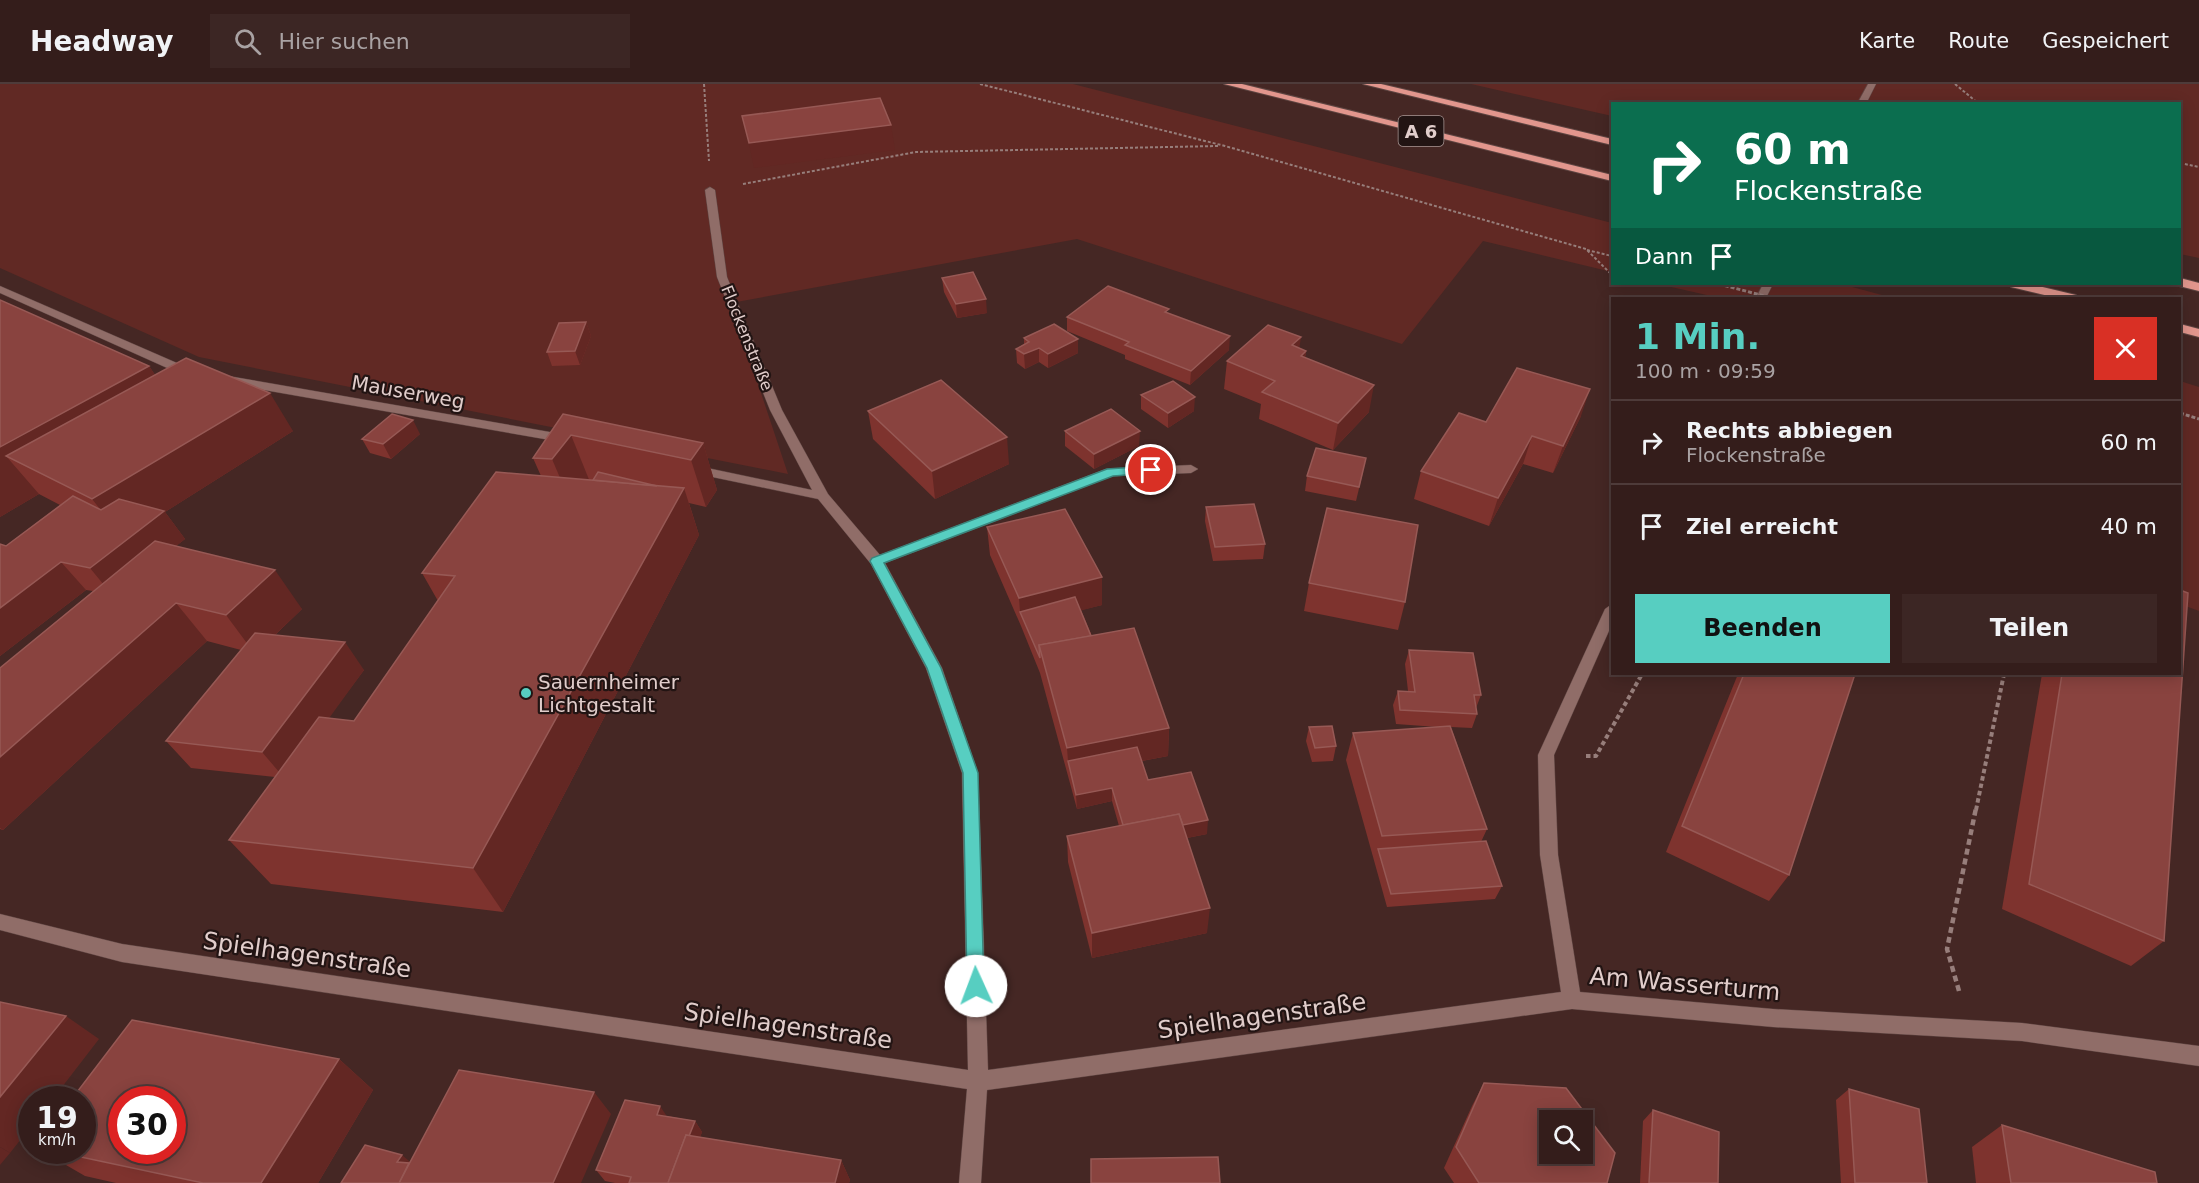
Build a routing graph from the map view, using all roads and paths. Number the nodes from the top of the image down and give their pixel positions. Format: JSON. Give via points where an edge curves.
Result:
{"nodes":[{"id":1,"x":704,"y":84,"type":"edge"},
{"id":2,"x":980,"y":84,"type":"edge"},
{"id":3,"x":1229,"y":84,"type":"edge"},
{"id":4,"x":1368,"y":84,"type":"edge"},
{"id":5,"x":1872,"y":84,"type":"edge"},
{"id":6,"x":1955,"y":84,"type":"edge"},
{"id":7,"x":1863,"y":102,"type":"edge"},
{"id":8,"x":1976,"y":102,"type":"edge"},
{"id":9,"x":1611,"y":142,"type":"edge"},
{"id":10,"x":1225,"y":146,"type":"junction"},
{"id":11,"x":2181,"y":163,"type":"edge"},
{"id":12,"x":2199,"y":167,"type":"edge"},
{"id":13,"x":1611,"y":178,"type":"edge"},
{"id":14,"x":710,"y":190,"type":"junction"},
{"id":15,"x":1586,"y":249,"type":"junction"},
{"id":16,"x":1611,"y":256,"type":"edge"},
{"id":17,"x":1611,"y":274,"type":"edge"},
{"id":18,"x":2181,"y":282,"type":"edge"},
{"id":19,"x":1723,"y":285,"type":"edge"},
{"id":20,"x":2020,"y":285,"type":"edge"},
{"id":21,"x":2199,"y":287,"type":"edge"},
{"id":22,"x":0,"y":290,"type":"edge"},
{"id":23,"x":1768,"y":297,"type":"edge"},
{"id":24,"x":2067,"y":297,"type":"edge"},
{"id":25,"x":2181,"y":328,"type":"edge"},
{"id":26,"x":2199,"y":333,"type":"edge"},
{"id":27,"x":2181,"y":413,"type":"edge"},
{"id":28,"x":2199,"y":419,"type":"edge"},
{"id":29,"x":582,"y":442,"type":"edge"},
{"id":30,"x":682,"y":466,"type":"edge"},
{"id":31,"x":1191,"y":468,"type":"dead end"},
{"id":32,"x":822,"y":496,"type":"junction"},
{"id":33,"x":877,"y":561,"type":"junction"},
{"id":34,"x":1611,"y":611,"type":"edge"},
{"id":35,"x":1641,"y":675,"type":"edge"},
{"id":36,"x":2004,"y":675,"type":"edge"},
{"id":37,"x":1546,"y":755,"type":"junction"},
{"id":38,"x":0,"y":922,"type":"edge"},
{"id":39,"x":1572,"y":1000,"type":"junction"},
{"id":40,"x":1971,"y":1029,"type":"junction"},
{"id":41,"x":2199,"y":1056,"type":"edge"},
{"id":42,"x":978,"y":1081,"type":"junction"},
{"id":43,"x":970,"y":1183,"type":"edge"}],
"edges":[{"from":1,"to":14,"type":"path"},
{"from":2,"to":10,"type":"path"},
{"from":3,"to":13,"type":"highway","number":"A 6"},
{"from":4,"to":9,"type":"highway","number":"A 6"},
{"from":5,"to":7,"type":"street"},
{"from":6,"to":8,"type":"path"},
{"from":10,"to":14,"type":"path","via":[[916,152]]},
{"from":10,"to":15,"type":"path"},
{"from":11,"to":12,"type":"path"},
{"from":14,"to":32,"type":"street","name":"Flockenstraße","via":[[722,277],[776,410]]},
{"from":15,"to":16,"type":"path"},
{"from":15,"to":17,"type":"path"},
{"from":18,"to":21,"type":"highway"},
{"from":19,"to":23,"type":"path","bridge":true},
{"from":20,"to":24,"type":"highway"},
{"from":22,"to":29,"type":"street","name":"Mauserweg","via":[[187,373]]},
{"from":25,"to":26,"type":"highway"},
{"from":27,"to":28,"type":"path"},
{"from":30,"to":32,"type":"street"},
{"from":31,"to":33,"type":"street","via":[[1112,472]]},
{"from":32,"to":33,"type":"street","name":"Flockenstraße"},
{"from":33,"to":42,"type":"street","name":"Flockenstraße","via":[[934,668],[970,773]]},
{"from":34,"to":37,"type":"street","name":"Am Wasserturm"},
{"from":35,"to":37,"type":"path","via":[[1596,756]]},
{"from":36,"to":40,"type":"path","via":[[1947,949]]},
{"from":37,"to":39,"type":"street","name":"Am Wasserturm","via":[[1549,855]]},
{"from":38,"to":42,"type":"street","name":"Spielhagenstraße","via":[[122,953]]},
{"from":39,"to":40,"type":"street","name":"Am Wasserturm","via":[[1773,1018]]},
{"from":39,"to":42,"type":"street","name":"Spielhagenstraße"},
{"from":40,"to":41,"type":"street","name":"Am Wasserturm","via":[[2022,1032]]},
{"from":42,"to":43,"type":"street","name":"Flockenstraße"}]}
